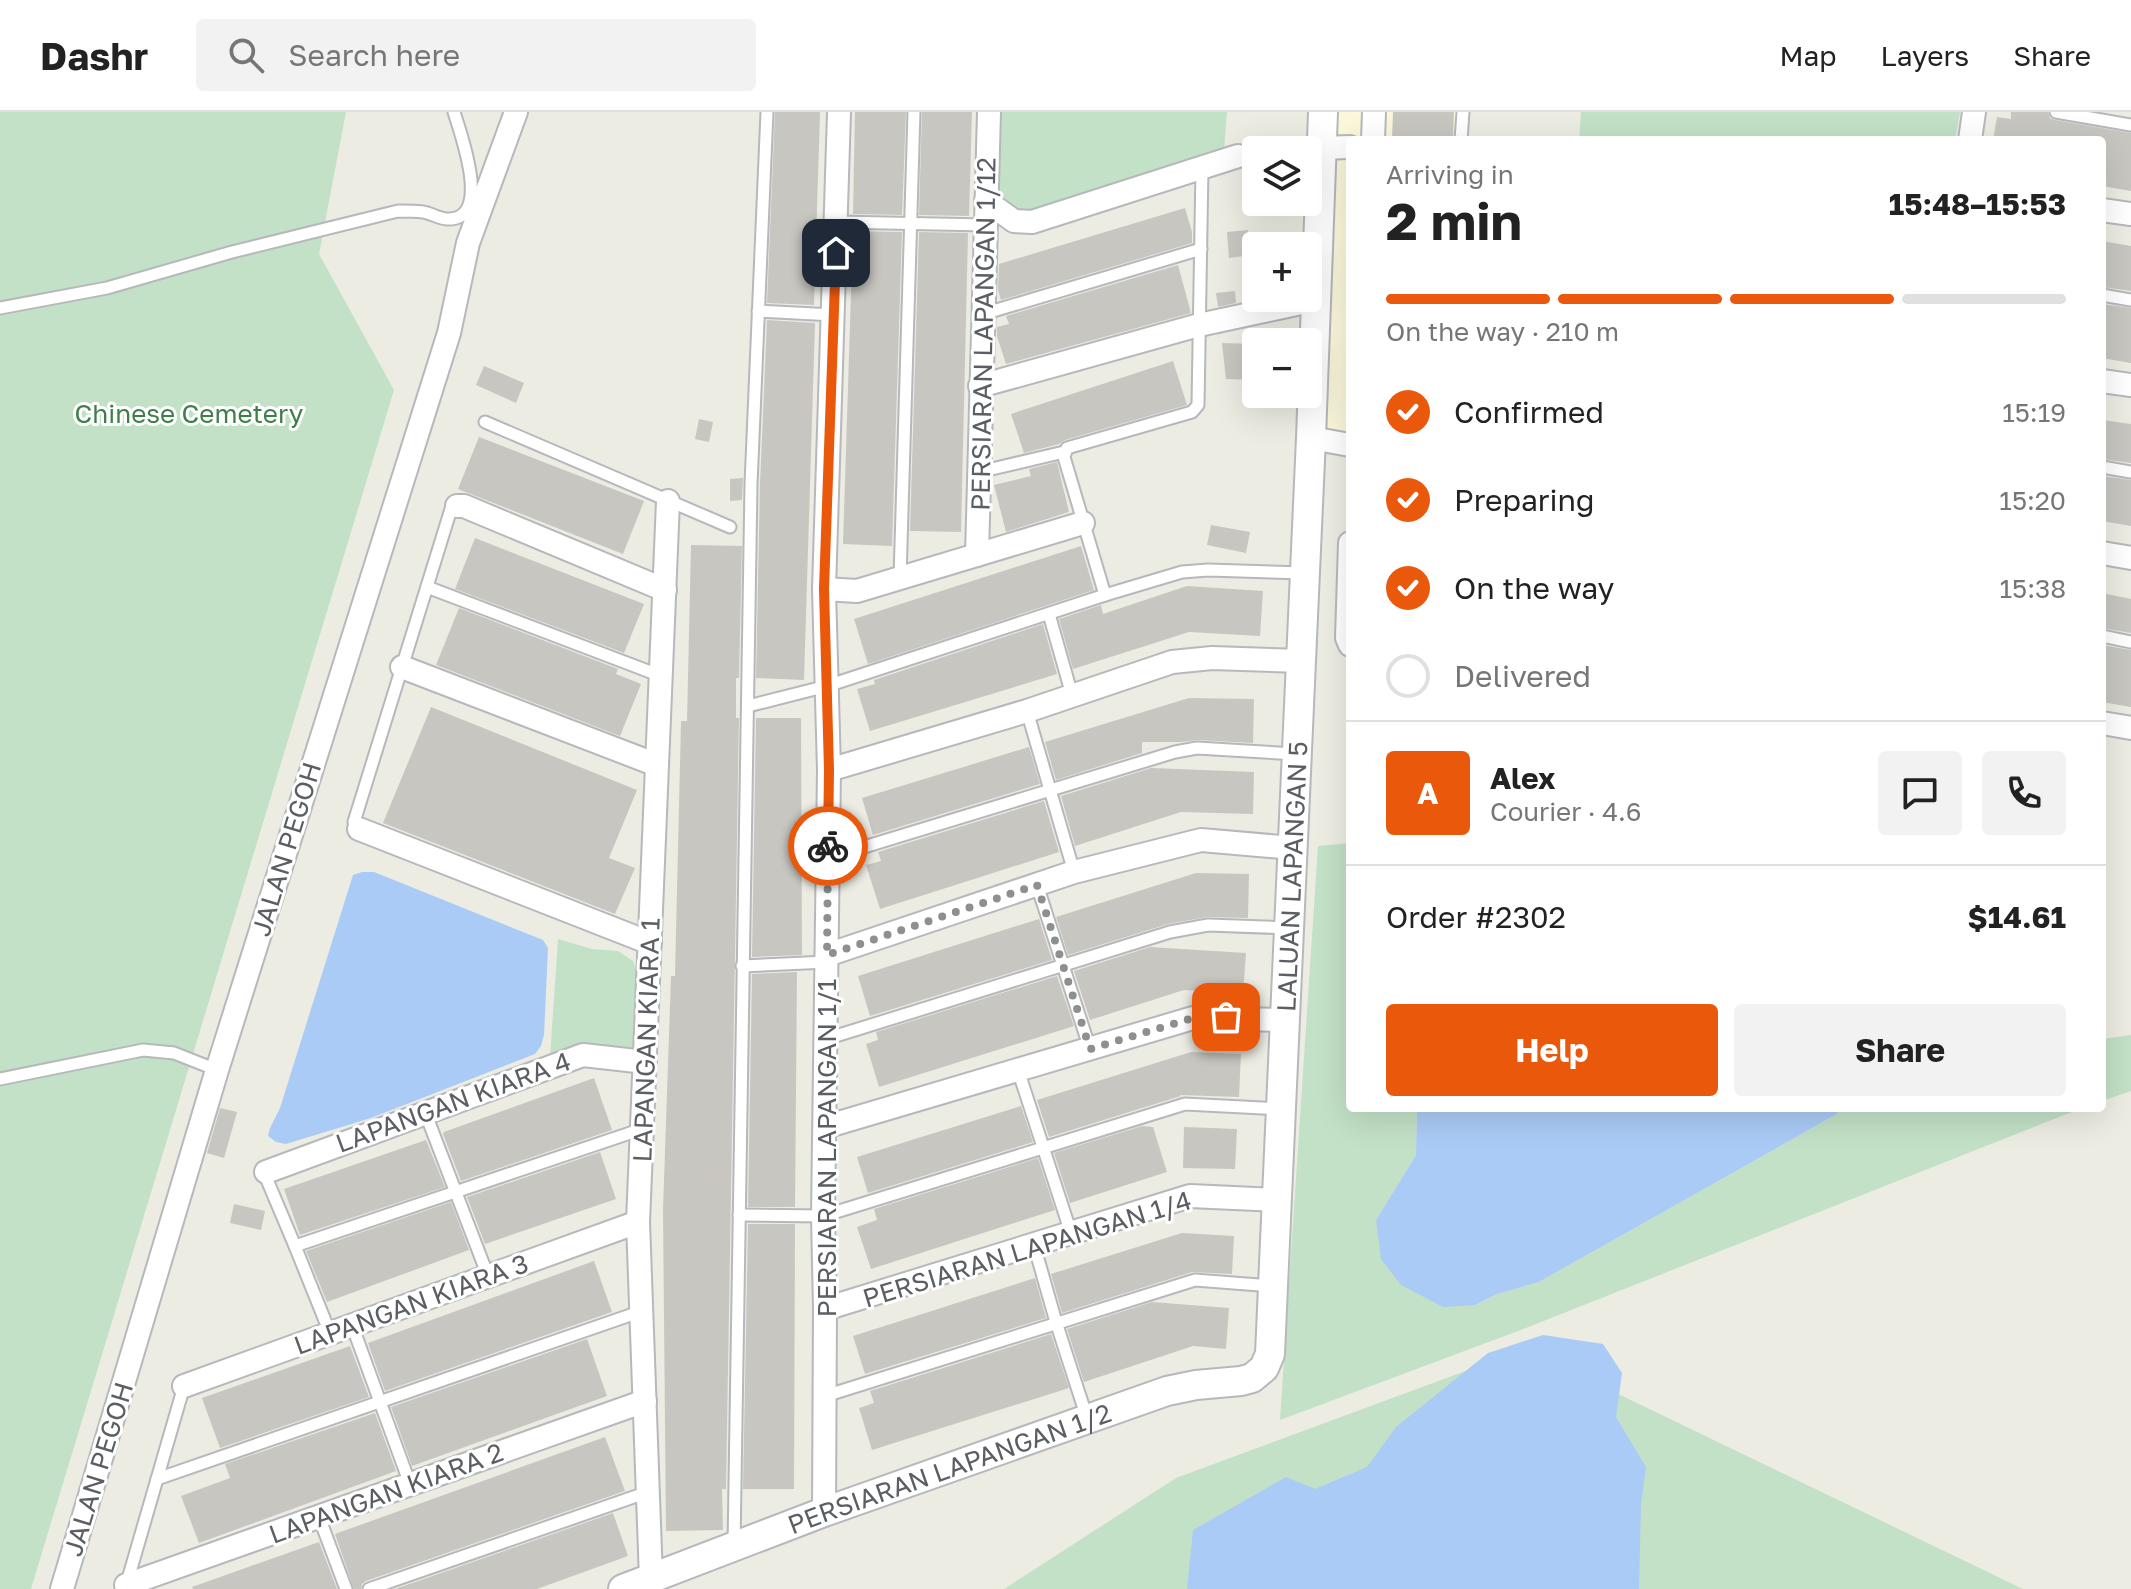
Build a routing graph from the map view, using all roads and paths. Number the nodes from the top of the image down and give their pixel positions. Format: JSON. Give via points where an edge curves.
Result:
{"nodes":[{"id":1,"x":454,"y":112,"type":"edge"},
{"id":2,"x":516,"y":112,"type":"edge"},
{"id":3,"x":767,"y":112,"type":"edge"},
{"id":4,"x":839,"y":112,"type":"edge"},
{"id":5,"x":914,"y":112,"type":"edge"},
{"id":6,"x":989,"y":112,"type":"edge"},
{"id":7,"x":1323,"y":112,"type":"edge"},
{"id":8,"x":1374,"y":112,"type":"edge"},
{"id":9,"x":1463,"y":112,"type":"edge"},
{"id":10,"x":1974,"y":112,"type":"edge"},
{"id":11,"x":2056,"y":112,"type":"edge"},
{"id":12,"x":2131,"y":125,"type":"edge"},
{"id":13,"x":1322,"y":136,"type":"edge"},
{"id":14,"x":1373,"y":136,"type":"edge"},
{"id":15,"x":1461,"y":136,"type":"edge"},
{"id":16,"x":1971,"y":136,"type":"edge"},
{"id":17,"x":1346,"y":147,"type":"edge"},
{"id":18,"x":1322,"y":148,"type":"edge"},
{"id":19,"x":1238,"y":156,"type":"dead end"},
{"id":20,"x":1202,"y":167,"type":"junction"},
{"id":21,"x":986,"y":201,"type":"junction"},
{"id":22,"x":2106,"y":211,"type":"edge"},
{"id":23,"x":2131,"y":214,"type":"edge"},
{"id":24,"x":837,"y":222,"type":"junction"},
{"id":25,"x":910,"y":224,"type":"junction"},
{"id":26,"x":986,"y":225,"type":"junction"},
{"id":27,"x":1201,"y":249,"type":"junction"},
{"id":28,"x":2106,"y":296,"type":"edge"},
{"id":29,"x":2131,"y":300,"type":"edge"},
{"id":30,"x":0,"y":308,"type":"edge"},
{"id":31,"x":758,"y":311,"type":"junction"},
{"id":32,"x":1259,"y":312,"type":"edge"},
{"id":33,"x":1315,"y":312,"type":"edge"},
{"id":34,"x":983,"y":314,"type":"junction"},
{"id":35,"x":834,"y":315,"type":"junction"},
{"id":36,"x":1199,"y":325,"type":"junction"},
{"id":37,"x":2106,"y":382,"type":"edge"},
{"id":38,"x":2131,"y":385,"type":"edge"},
{"id":39,"x":980,"y":386,"type":"junction"},
{"id":40,"x":485,"y":422,"type":"dead end"},
{"id":41,"x":1311,"y":438,"type":"junction"},
{"id":42,"x":1346,"y":444,"type":"edge"},
{"id":43,"x":1064,"y":452,"type":"junction"},
{"id":44,"x":2106,"y":468,"type":"edge"},
{"id":45,"x":979,"y":472,"type":"junction"},
{"id":46,"x":2131,"y":472,"type":"edge"},
{"id":47,"x":668,"y":501,"type":"junction"},
{"id":48,"x":457,"y":506,"type":"joint"},
{"id":49,"x":1083,"y":523,"type":"junction"},
{"id":50,"x":730,"y":527,"type":"dead end"},
{"id":51,"x":2106,"y":554,"type":"edge"},
{"id":52,"x":977,"y":555,"type":"junction"},
{"id":53,"x":2131,"y":558,"type":"edge"},
{"id":54,"x":1305,"y":573,"type":"junction"},
{"id":55,"x":900,"y":578,"type":"junction"},
{"id":56,"x":427,"y":587,"type":"junction"},
{"id":57,"x":824,"y":589,"type":"junction"},
{"id":58,"x":665,"y":590,"type":"junction"},
{"id":59,"x":1105,"y":595,"type":"junction"},
{"id":60,"x":1049,"y":614,"type":"junction"},
{"id":61,"x":2106,"y":637,"type":"edge"},
{"id":62,"x":2131,"y":642,"type":"edge"},
{"id":63,"x":1301,"y":661,"type":"junction"},
{"id":64,"x":402,"y":667,"type":"junction"},
{"id":65,"x":661,"y":676,"type":"junction"},
{"id":66,"x":827,"y":686,"type":"junction"},
{"id":67,"x":1072,"y":695,"type":"junction"},
{"id":68,"x":748,"y":706,"type":"junction"},
{"id":69,"x":1027,"y":711,"type":"junction"},
{"id":70,"x":2106,"y":724,"type":"edge"},
{"id":71,"x":2131,"y":728,"type":"edge"},
{"id":72,"x":1297,"y":755,"type":"junction"},
{"id":73,"x":657,"y":765,"type":"junction"},
{"id":74,"x":829,"y":770,"type":"junction"},
{"id":75,"x":1050,"y":790,"type":"junction"},
{"id":76,"x":359,"y":829,"type":"joint"},
{"id":77,"x":1293,"y":848,"type":"junction"},
{"id":78,"x":828,"y":858,"type":"junction"},
{"id":79,"x":1074,"y":872,"type":"junction"},
{"id":80,"x":1037,"y":885,"type":"junction"},
{"id":81,"x":1289,"y":928,"type":"junction"},
{"id":82,"x":650,"y":943,"type":"junction"},
{"id":83,"x":827,"y":958,"type":"junction"},
{"id":84,"x":742,"y":966,"type":"junction"},
{"id":85,"x":1063,"y":966,"type":"junction"},
{"id":86,"x":1285,"y":1020,"type":"junction"},
{"id":87,"x":826,"y":1039,"type":"junction"},
{"id":88,"x":1090,"y":1049,"type":"junction"},
{"id":89,"x":645,"y":1062,"type":"junction"},
{"id":90,"x":217,"y":1070,"type":"junction"},
{"id":91,"x":1018,"y":1070,"type":"junction"},
{"id":92,"x":0,"y":1079,"type":"edge"},
{"id":93,"x":1281,"y":1109,"type":"junction"},
{"id":94,"x":425,"y":1112,"type":"junction"},
{"id":95,"x":825,"y":1127,"type":"junction"},
{"id":96,"x":642,"y":1129,"type":"junction"},
{"id":97,"x":1043,"y":1148,"type":"junction"},
{"id":98,"x":266,"y":1172,"type":"joint"},
{"id":99,"x":456,"y":1192,"type":"junction"},
{"id":100,"x":1277,"y":1200,"type":"junction"},
{"id":101,"x":739,"y":1215,"type":"junction"},
{"id":102,"x":823,"y":1216,"type":"junction"},
{"id":103,"x":638,"y":1222,"type":"junction"},
{"id":104,"x":1071,"y":1233,"type":"junction"},
{"id":105,"x":1034,"y":1245,"type":"junction"},
{"id":106,"x":295,"y":1246,"type":"junction"},
{"id":107,"x":488,"y":1276,"type":"junction"},
{"id":108,"x":1273,"y":1286,"type":"junction"},
{"id":109,"x":825,"y":1309,"type":"junction"},
{"id":110,"x":642,"y":1311,"type":"junction"},
{"id":111,"x":1056,"y":1322,"type":"junction"},
{"id":112,"x":352,"y":1325,"type":"junction"},
{"id":113,"x":330,"y":1333,"type":"junction"},
{"id":114,"x":1270,"y":1354,"type":"joint"},
{"id":115,"x":184,"y":1386,"type":"joint"},
{"id":116,"x":825,"y":1396,"type":"junction"},
{"id":117,"x":380,"y":1400,"type":"junction"},
{"id":118,"x":645,"y":1401,"type":"junction"},
{"id":119,"x":1087,"y":1418,"type":"junction"},
{"id":120,"x":157,"y":1479,"type":"junction"},
{"id":121,"x":410,"y":1484,"type":"junction"},
{"id":122,"x":648,"y":1492,"type":"junction"},
{"id":123,"x":824,"y":1512,"type":"junction"},
{"id":124,"x":319,"y":1517,"type":"junction"},
{"id":125,"x":734,"y":1546,"type":"junction"},
{"id":126,"x":651,"y":1579,"type":"junction"},
{"id":127,"x":125,"y":1587,"type":"edge"},
{"id":128,"x":62,"y":1589,"type":"edge"},
{"id":129,"x":346,"y":1589,"type":"edge"},
{"id":130,"x":369,"y":1589,"type":"edge"},
{"id":131,"x":623,"y":1589,"type":"edge"}],
"edges":[{"from":1,"to":30,"type":"lane","via":[[472,197],[461,217],[398,211],[107,288]]},
{"from":2,"to":90,"type":"street","name":"JALAN PEGOH","via":[[468,243],[449,333]]},
{"from":3,"to":31,"type":"lane"},
{"from":4,"to":24,"type":"street","name":"PERSIARAN LAPANGAN 1/1"},
{"from":5,"to":25,"type":"lane"},
{"from":6,"to":21,"type":"street","name":"PERSIARAN LAPANGAN 1/12"},
{"from":7,"to":13,"type":"street","name":"LALUAN LAPANGAN 5"},
{"from":8,"to":14,"type":"street"},
{"from":9,"to":15,"type":"lane"},
{"from":10,"to":16,"type":"street"},
{"from":11,"to":12,"type":"lane"},
{"from":17,"to":18,"type":"street"},
{"from":19,"to":20,"type":"street"},
{"from":20,"to":21,"type":"street","via":[[1032,222],[1014,221]]},
{"from":20,"to":27,"type":"lane"},
{"from":21,"to":26,"type":"street","name":"PERSIARAN LAPANGAN 1/12"},
{"from":22,"to":23,"type":"street"},
{"from":24,"to":25,"type":"lane"},
{"from":24,"to":35,"type":"street","name":"PERSIARAN LAPANGAN 1/1"},
{"from":25,"to":26,"type":"lane"},
{"from":25,"to":55,"type":"lane"},
{"from":26,"to":34,"type":"street","name":"PERSIARAN LAPANGAN 1/12"},
{"from":27,"to":34,"type":"lane"},
{"from":27,"to":36,"type":"lane"},
{"from":28,"to":29,"type":"lane"},
{"from":31,"to":35,"type":"lane"},
{"from":31,"to":68,"type":"lane"},
{"from":32,"to":36,"type":"street"},
{"from":33,"to":41,"type":"street","name":"LALUAN LAPANGAN 5"},
{"from":34,"to":39,"type":"street","name":"PERSIARAN LAPANGAN 1/12"},
{"from":35,"to":57,"type":"street","name":"PERSIARAN LAPANGAN 1/1"},
{"from":36,"to":39,"type":"street"},
{"from":36,"to":43,"type":"lane","via":[[1198,405],[1192,412]]},
{"from":37,"to":38,"type":"street"},
{"from":39,"to":45,"type":"street","name":"PERSIARAN LAPANGAN 1/12"},
{"from":40,"to":47,"type":"lane"},
{"from":41,"to":42,"type":"street"},
{"from":41,"to":54,"type":"street","name":"LALUAN LAPANGAN 5"},
{"from":43,"to":45,"type":"lane"},
{"from":43,"to":49,"type":"lane"},
{"from":44,"to":46,"type":"lane"},
{"from":45,"to":52,"type":"street","name":"PERSIARAN LAPANGAN 1/12"},
{"from":47,"to":50,"type":"lane"},
{"from":47,"to":58,"type":"street","name":"LAPANGAN KIARA 1"},
{"from":48,"to":56,"type":"lane","via":[[451,509]]},
{"from":48,"to":58,"type":"street"},
{"from":49,"to":52,"type":"street"},
{"from":49,"to":59,"type":"lane"},
{"from":51,"to":53,"type":"street"},
{"from":52,"to":55,"type":"street"},
{"from":54,"to":59,"type":"lane","via":[[1182,572]]},
{"from":54,"to":63,"type":"street","name":"LALUAN LAPANGAN 5"},
{"from":55,"to":57,"type":"street","via":[[857,591]]},
{"from":56,"to":64,"type":"lane"},
{"from":56,"to":65,"type":"lane"},
{"from":57,"to":66,"type":"street","name":"PERSIARAN LAPANGAN 1/1"},
{"from":58,"to":65,"type":"street","name":"LAPANGAN KIARA 1"},
{"from":59,"to":60,"type":"lane"},
{"from":60,"to":66,"type":"lane"},
{"from":60,"to":67,"type":"lane"},
{"from":61,"to":62,"type":"lane"},
{"from":63,"to":67,"type":"street","via":[[1172,662]]},
{"from":63,"to":72,"type":"street","name":"LALUAN LAPANGAN 5"},
{"from":64,"to":73,"type":"street"},
{"from":64,"to":76,"type":"lane","via":[[354,822]]},
{"from":65,"to":73,"type":"street","name":"LAPANGAN KIARA 1"},
{"from":66,"to":68,"type":"lane"},
{"from":66,"to":74,"type":"street","name":"PERSIARAN LAPANGAN 1/1"},
{"from":67,"to":69,"type":"street"},
{"from":68,"to":84,"type":"lane"},
{"from":69,"to":74,"type":"street"},
{"from":69,"to":75,"type":"lane"},
{"from":70,"to":71,"type":"street"},
{"from":72,"to":75,"type":"lane","via":[[1197,748]]},
{"from":72,"to":77,"type":"street","name":"LALUAN LAPANGAN 5"},
{"from":73,"to":82,"type":"street","name":"LAPANGAN KIARA 1"},
{"from":74,"to":78,"type":"street","name":"PERSIARAN LAPANGAN 1/1"},
{"from":75,"to":78,"type":"lane"},
{"from":75,"to":79,"type":"lane"},
{"from":76,"to":82,"type":"street"},
{"from":77,"to":79,"type":"street","via":[[1201,840]]},
{"from":77,"to":81,"type":"street","name":"LALUAN LAPANGAN 5"},
{"from":78,"to":83,"type":"street","name":"PERSIARAN LAPANGAN 1/1"},
{"from":79,"to":80,"type":"street"},
{"from":80,"to":83,"type":"street"},
{"from":80,"to":85,"type":"lane"},
{"from":81,"to":85,"type":"lane","via":[[1208,925]]},
{"from":81,"to":86,"type":"street","name":"LALUAN LAPANGAN 5"},
{"from":82,"to":89,"type":"street","name":"LAPANGAN KIARA 1"},
{"from":83,"to":84,"type":"lane"},
{"from":83,"to":87,"type":"street","name":"PERSIARAN LAPANGAN 1/1"},
{"from":84,"to":101,"type":"lane"},
{"from":85,"to":87,"type":"lane"},
{"from":85,"to":88,"type":"lane"},
{"from":86,"to":88,"type":"street","via":[[1193,1018]]},
{"from":86,"to":93,"type":"street","name":"LALUAN LAPANGAN 5"},
{"from":87,"to":95,"type":"street","name":"PERSIARAN LAPANGAN 1/1"},
{"from":88,"to":91,"type":"street"},
{"from":89,"to":94,"type":"street","name":"LAPANGAN KIARA 4","via":[[583,1055]]},
{"from":89,"to":96,"type":"street","name":"LAPANGAN KIARA 1"},
{"from":90,"to":92,"type":"lane","via":[[174,1053],[143,1050]]},
{"from":90,"to":128,"type":"street","name":"JALAN PEGOH"},
{"from":91,"to":95,"type":"street"},
{"from":91,"to":97,"type":"lane"},
{"from":93,"to":97,"type":"lane","via":[[1185,1104]]},
{"from":93,"to":100,"type":"street","name":"LALUAN LAPANGAN 5"},
{"from":94,"to":98,"type":"street","name":"LAPANGAN KIARA 4"},
{"from":94,"to":99,"type":"lane"},
{"from":95,"to":102,"type":"street","name":"PERSIARAN LAPANGAN 1/1"},
{"from":96,"to":99,"type":"lane"},
{"from":96,"to":103,"type":"street","name":"LAPANGAN KIARA 1"},
{"from":97,"to":102,"type":"lane"},
{"from":97,"to":104,"type":"lane"},
{"from":98,"to":106,"type":"lane"},
{"from":99,"to":106,"type":"lane"},
{"from":99,"to":107,"type":"lane"},
{"from":100,"to":104,"type":"street","name":"PERSIARAN LAPANGAN 1/4","via":[[1190,1196]]},
{"from":100,"to":108,"type":"street","name":"LALUAN LAPANGAN 5"},
{"from":101,"to":102,"type":"lane"},
{"from":101,"to":125,"type":"lane"},
{"from":102,"to":109,"type":"street","name":"PERSIARAN LAPANGAN 1/1"},
{"from":103,"to":107,"type":"street","name":"LAPANGAN KIARA 3"},
{"from":103,"to":110,"type":"street","name":"LAPANGAN KIARA 1"},
{"from":104,"to":105,"type":"street","name":"PERSIARAN LAPANGAN 1/4"},
{"from":105,"to":109,"type":"street","name":"PERSIARAN LAPANGAN 1/4"},
{"from":105,"to":111,"type":"lane"},
{"from":106,"to":113,"type":"lane"},
{"from":107,"to":112,"type":"street","name":"LAPANGAN KIARA 3"},
{"from":108,"to":111,"type":"lane","via":[[1195,1280]]},
{"from":108,"to":114,"type":"street","name":"LALUAN LAPANGAN 5"},
{"from":109,"to":116,"type":"street","name":"PERSIARAN LAPANGAN 1/1"},
{"from":110,"to":117,"type":"lane"},
{"from":110,"to":118,"type":"street","name":"LAPANGAN KIARA 1"},
{"from":111,"to":116,"type":"lane"},
{"from":111,"to":119,"type":"lane"},
{"from":112,"to":113,"type":"street","name":"LAPANGAN KIARA 3"},
{"from":112,"to":117,"type":"lane"},
{"from":113,"to":115,"type":"street","name":"LAPANGAN KIARA 3"},
{"from":114,"to":119,"type":"street","name":"PERSIARAN LAPANGAN 1/2","via":[[1252,1378],[1167,1391]]},
{"from":115,"to":120,"type":"lane"},
{"from":116,"to":123,"type":"street","name":"PERSIARAN LAPANGAN 1/1"},
{"from":117,"to":120,"type":"lane"},
{"from":117,"to":121,"type":"lane"},
{"from":118,"to":121,"type":"street","name":"LAPANGAN KIARA 2"},
{"from":118,"to":122,"type":"street","name":"LAPANGAN KIARA 1"},
{"from":119,"to":123,"type":"street","name":"PERSIARAN LAPANGAN 1/2"},
{"from":120,"to":127,"type":"lane"},
{"from":121,"to":124,"type":"street","name":"LAPANGAN KIARA 2"},
{"from":122,"to":126,"type":"street","name":"LAPANGAN KIARA 1"},
{"from":122,"to":130,"type":"lane"},
{"from":123,"to":125,"type":"street","name":"PERSIARAN LAPANGAN 1/2"},
{"from":124,"to":127,"type":"street","name":"LAPANGAN KIARA 2"},
{"from":124,"to":129,"type":"lane"},
{"from":125,"to":126,"type":"street","name":"PERSIARAN LAPANGAN 1/2"},
{"from":126,"to":131,"type":"street","name":"PERSIARAN LAPANGAN 1/2"}]}
